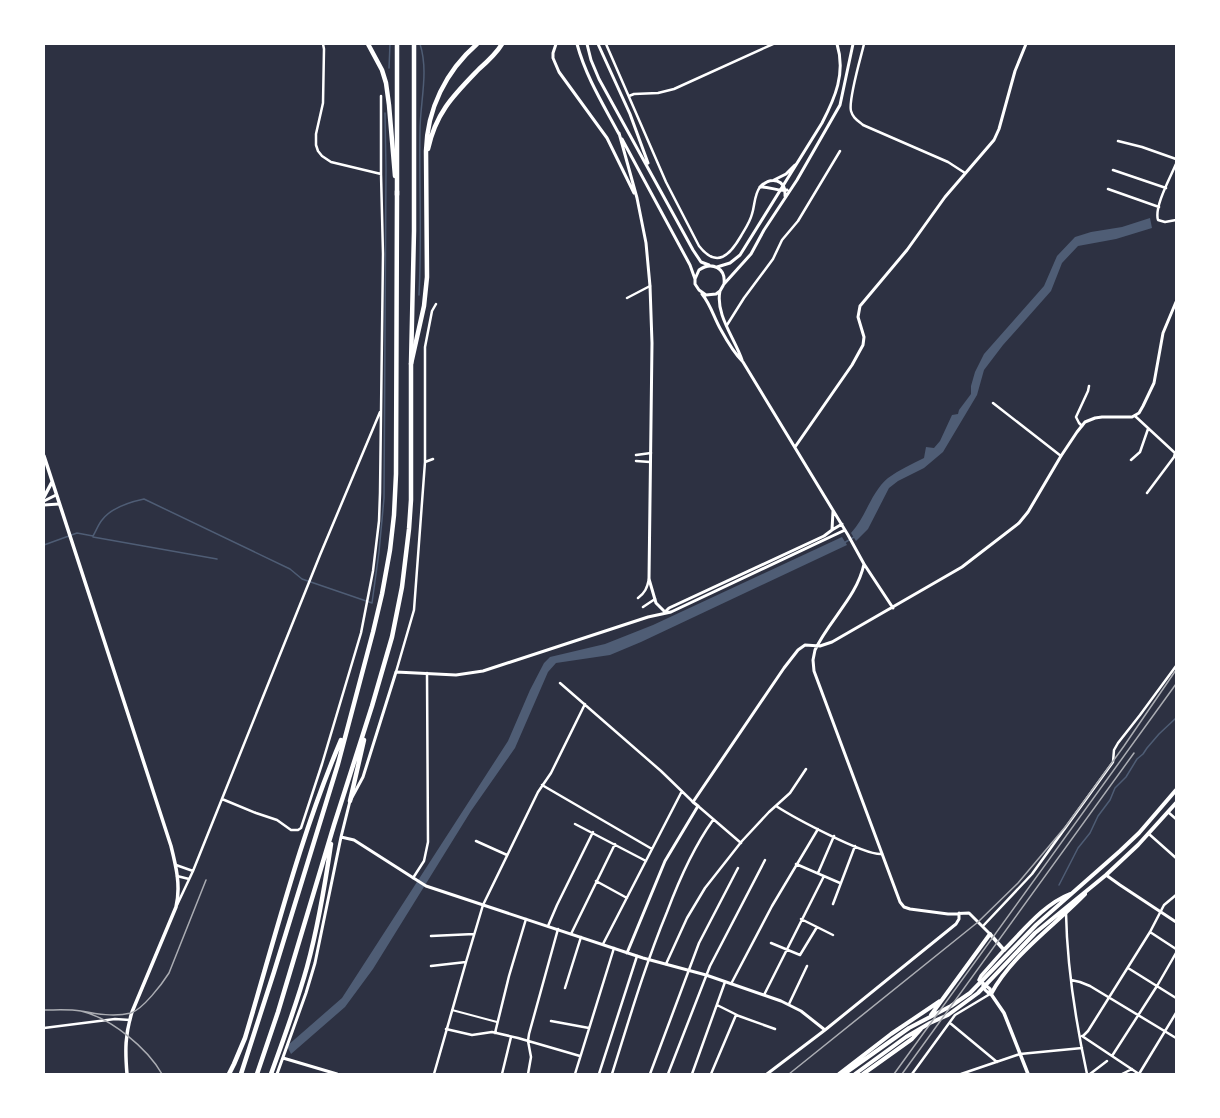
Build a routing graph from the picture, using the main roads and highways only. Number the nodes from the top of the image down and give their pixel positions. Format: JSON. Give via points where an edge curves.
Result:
{"nodes":[{"id":1,"x":368,"y":44,"type":"edge"},
{"id":2,"x":397,"y":44,"type":"edge"},
{"id":3,"x":414,"y":44,"type":"edge"},
{"id":4,"x":477,"y":44,"type":"edge"},
{"id":5,"x":502,"y":44,"type":"edge"},
{"id":6,"x":427,"y":159,"type":"junction"},
{"id":7,"x":397,"y":195,"type":"junction"},
{"id":8,"x":411,"y":364,"type":"junction"},
{"id":9,"x":44,"y":456,"type":"edge"},
{"id":10,"x":52,"y":482,"type":"junction"},
{"id":11,"x":44,"y":497,"type":"edge"},
{"id":12,"x":372,"y":706,"type":"junction"},
{"id":13,"x":348,"y":726,"type":"junction"},
{"id":14,"x":1176,"y":790,"type":"edge"},
{"id":15,"x":350,"y":800,"type":"road end"},
{"id":16,"x":1176,"y":803,"type":"edge"},
{"id":17,"x":334,"y":825,"type":"junction"},
{"id":18,"x":1092,"y":886,"type":"junction"},
{"id":19,"x":1074,"y":892,"type":"junction"},
{"id":20,"x":990,"y":934,"type":"joint"},
{"id":21,"x":1004,"y":950,"type":"junction"},
{"id":22,"x":991,"y":994,"type":"junction"},
{"id":23,"x":943,"y":999,"type":"junction"},
{"id":24,"x":128,"y":1074,"type":"edge"},
{"id":25,"x":229,"y":1074,"type":"edge"},
{"id":26,"x":240,"y":1074,"type":"edge"},
{"id":27,"x":257,"y":1074,"type":"edge"},
{"id":28,"x":271,"y":1074,"type":"edge"},
{"id":29,"x":839,"y":1074,"type":"edge"},
{"id":30,"x":844,"y":1074,"type":"edge"},
{"id":31,"x":855,"y":1074,"type":"edge"},
{"id":32,"x":863,"y":1074,"type":"edge"},
{"id":33,"x":1028,"y":1074,"type":"edge"}],
"edges":[{"from":1,"to":7,"type":"highway","via":[[386,83]]},
{"from":2,"to":7,"type":"highway"},
{"from":3,"to":8,"type":"highway"},
{"from":4,"to":6,"type":"highway","via":[[454,68],[439,95],[431,116]]},
{"from":5,"to":6,"type":"highway","via":[[449,102],[432,134]]},
{"from":6,"to":8,"type":"highway","via":[[427,286]]},
{"from":7,"to":13,"type":"highway","via":[[394,515],[382,594]]},
{"from":8,"to":12,"type":"highway","via":[[411,500],[408,536],[392,638]]},
{"from":9,"to":10,"type":"main road"},
{"from":10,"to":11,"type":"main road"},
{"from":10,"to":24,"type":"main road","via":[[171,846],[178,876],[176,907],[126,1035]]},
{"from":12,"to":15,"type":"highway"},
{"from":12,"to":17,"type":"highway"},
{"from":13,"to":25,"type":"highway","via":[[307,831],[245,1038]]},
{"from":13,"to":26,"type":"highway","via":[[248,1056]]},
{"from":14,"to":19,"type":"main road","via":[[1139,833]]},
{"from":16,"to":18,"type":"main road","via":[[1138,845]]},
{"from":17,"to":27,"type":"highway"},
{"from":17,"to":28,"type":"highway","via":[[310,952],[297,1000]]},
{"from":18,"to":22,"type":"main road","via":[[1000,977]]},
{"from":18,"to":31,"type":"main road","via":[[1035,933],[973,997],[948,1015],[906,1037]]},
{"from":19,"to":21,"type":"main road","via":[[1054,902]]},
{"from":19,"to":30,"type":"main road","via":[[1033,928],[964,997],[910,1028]]},
{"from":20,"to":21,"type":"main road"},
{"from":20,"to":23,"type":"main road"},
{"from":21,"to":22,"type":"main road","via":[[979,980]]},
{"from":22,"to":33,"type":"main road","via":[[1004,1013]]},
{"from":23,"to":29,"type":"main road","via":[[891,1034]]},
{"from":23,"to":32,"type":"main road","via":[[915,1036]]}]}
